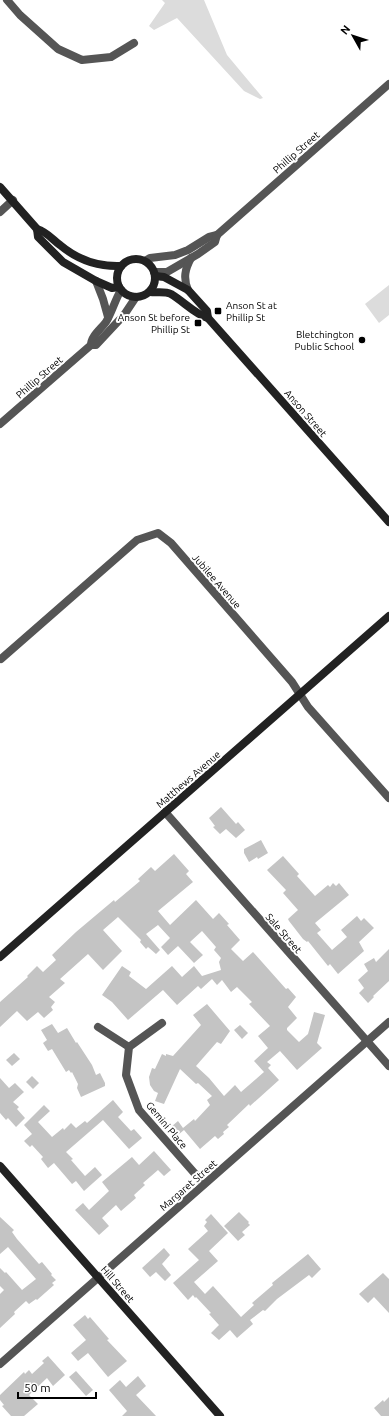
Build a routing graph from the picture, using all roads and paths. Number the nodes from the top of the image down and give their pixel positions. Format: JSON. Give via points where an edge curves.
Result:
{"nodes":[{"id":1,"x":7,"y":0,"type":"edge"},
{"id":2,"x":134,"y":44,"type":"dead end"},
{"id":3,"x":389,"y":84,"type":"edge"},
{"id":4,"x":0,"y":187,"type":"edge"},
{"id":5,"x":13,"y":200,"type":"junction"},
{"id":6,"x":0,"y":212,"type":"edge"},
{"id":7,"x":37,"y":229,"type":"junction"},
{"id":8,"x":217,"y":235,"type":"junction"},
{"id":9,"x":191,"y":258,"type":"junction"},
{"id":10,"x":145,"y":261,"type":"junction"},
{"id":11,"x":121,"y":266,"type":"junction"},
{"id":12,"x":155,"y":274,"type":"junction"},
{"id":13,"x":96,"y":281,"type":"junction"},
{"id":14,"x":120,"y":288,"type":"junction"},
{"id":15,"x":188,"y":290,"type":"junction"},
{"id":16,"x":150,"y":292,"type":"junction"},
{"id":17,"x":136,"y":297,"type":"junction"},
{"id":18,"x":108,"y":317,"type":"junction"},
{"id":19,"x":208,"y":318,"type":"junction"},
{"id":20,"x":91,"y":345,"type":"junction"},
{"id":21,"x":0,"y":424,"type":"edge"},
{"id":22,"x":389,"y":522,"type":"edge"},
{"id":23,"x":389,"y":616,"type":"edge"},
{"id":24,"x":1,"y":658,"type":"dead end"},
{"id":25,"x":300,"y":693,"type":"junction"},
{"id":26,"x":389,"y":798,"type":"edge"},
{"id":27,"x":164,"y":812,"type":"junction"},
{"id":28,"x":0,"y":957,"type":"edge"},
{"id":29,"x":389,"y":1022,"type":"edge"},
{"id":30,"x":162,"y":1023,"type":"dead end"},
{"id":31,"x":98,"y":1027,"type":"dead end"},
{"id":32,"x":367,"y":1041,"type":"junction"},
{"id":33,"x":129,"y":1047,"type":"junction"},
{"id":34,"x":389,"y":1066,"type":"edge"},
{"id":35,"x":0,"y":1166,"type":"edge"},
{"id":36,"x":204,"y":1184,"type":"junction"},
{"id":37,"x":98,"y":1278,"type":"junction"},
{"id":38,"x":0,"y":1364,"type":"edge"},
{"id":39,"x":220,"y":1416,"type":"edge"}],
"edges":[{"from":1,"to":2,"type":"street","via":[[58,49],[82,60],[111,57]]},
{"from":3,"to":8,"type":"street","name":"Phillip Street"},
{"from":4,"to":5,"type":"street"},
{"from":5,"to":6,"type":"street"},
{"from":5,"to":7,"type":"street"},
{"from":7,"to":11,"type":"street","via":[[44,231],[81,259],[105,266]]},
{"from":7,"to":13,"type":"street","via":[[38,237],[63,262]]},
{"from":8,"to":9,"type":"street","name":"Phillip Street","via":[[215,242]]},
{"from":8,"to":10,"type":"street","name":"Phillip Street","via":[[175,255]]},
{"from":9,"to":12,"type":"street","name":"Phillip Street","via":[[167,272]]},
{"from":9,"to":15,"type":"street","via":[[185,273]]},
{"from":10,"to":11,"type":"street","via":[[134,259]]},
{"from":10,"to":12,"type":"street","via":[[151,265]]},
{"from":11,"to":14,"type":"street","via":[[117,276]]},
{"from":12,"to":15,"type":"street","name":"Anson Street","via":[[164,276]]},
{"from":12,"to":16,"type":"street"},
{"from":13,"to":14,"type":"street","via":[[112,288]]},
{"from":13,"to":18,"type":"street"},
{"from":14,"to":17,"type":"street","via":[[126,295]]},
{"from":14,"to":18,"type":"street","name":"Phillip Street"},
{"from":15,"to":19,"type":"street","name":"Anson Street","via":[[207,311]]},
{"from":16,"to":17,"type":"street"},
{"from":16,"to":19,"type":"street","name":"Anson Street","via":[[170,294]]},
{"from":17,"to":20,"type":"street","name":"Phillip Street","via":[[106,335],[96,345]]},
{"from":18,"to":20,"type":"street","name":"Phillip Street","via":[[91,340]]},
{"from":19,"to":22,"type":"street","name":"Anson Street"},
{"from":20,"to":21,"type":"street","name":"Phillip Street"},
{"from":23,"to":25,"type":"street","name":"Matthews Avenue"},
{"from":24,"to":25,"type":"street","name":"Jubilee Avenue","via":[[137,540],[158,533],[171,543]]},
{"from":25,"to":26,"type":"street","name":"Jubilee Avenue","via":[[308,707]]},
{"from":25,"to":27,"type":"street","name":"Matthews Avenue"},
{"from":27,"to":28,"type":"street","name":"Matthews Avenue"},
{"from":27,"to":32,"type":"street","name":"Sale Street"},
{"from":29,"to":32,"type":"street","name":"Margaret Street"},
{"from":30,"to":33,"type":"street"},
{"from":31,"to":33,"type":"street"},
{"from":32,"to":34,"type":"street","name":"Sale Street"},
{"from":32,"to":36,"type":"street","name":"Margaret Street"},
{"from":33,"to":36,"type":"street","name":"Gemini Place","via":[[126,1075],[139,1110]]},
{"from":35,"to":37,"type":"street","name":"Hill Street"},
{"from":36,"to":37,"type":"street","name":"Margaret Street"},
{"from":37,"to":38,"type":"street","name":"Margaret Street"},
{"from":37,"to":39,"type":"street","name":"Hill Street"}]}
